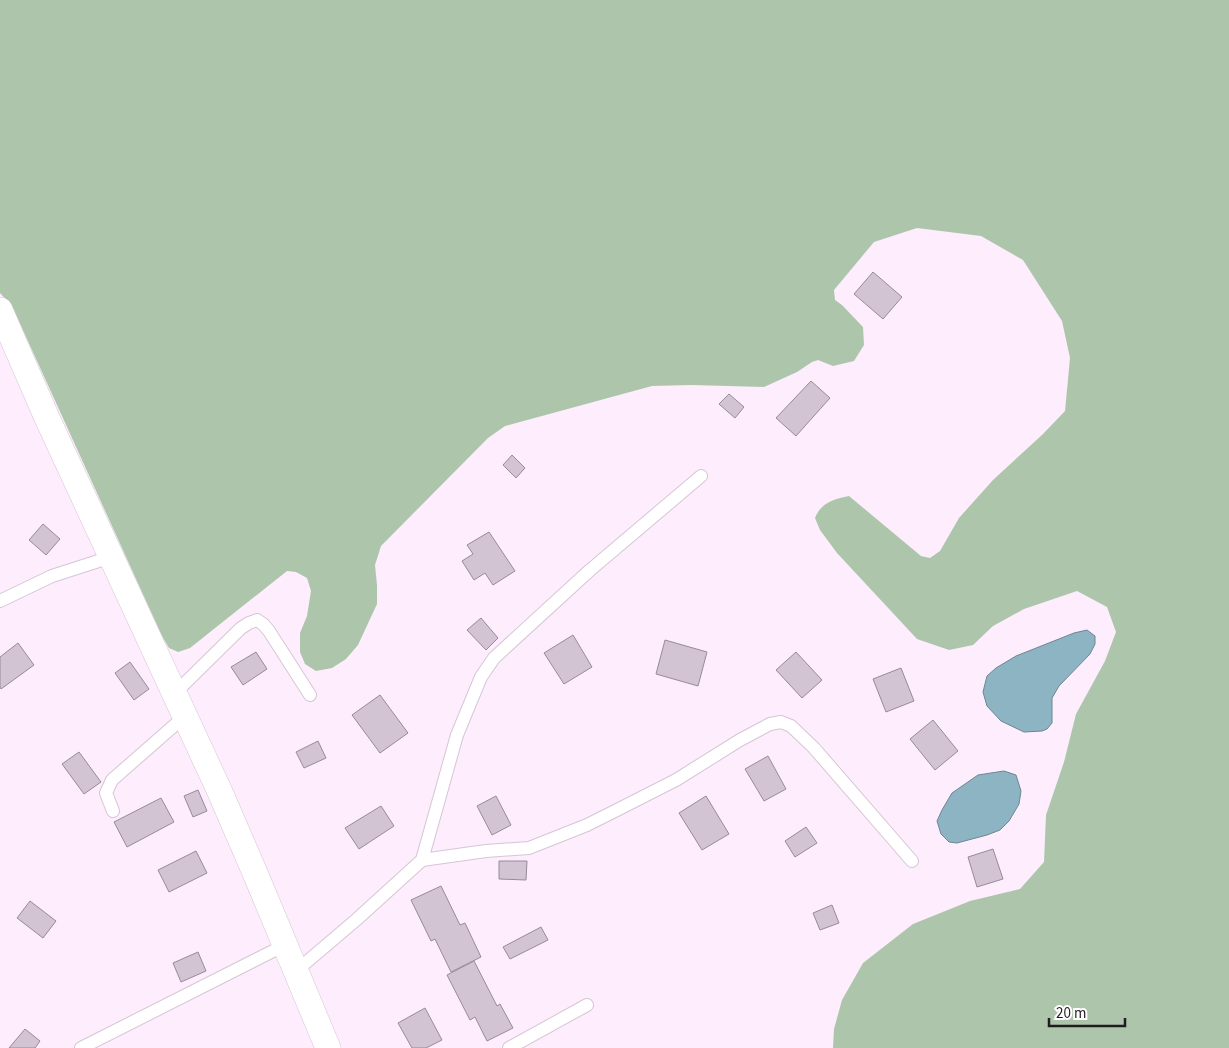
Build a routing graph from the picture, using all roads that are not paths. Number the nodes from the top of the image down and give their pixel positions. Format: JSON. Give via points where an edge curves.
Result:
{"nodes":[{"id":1,"x":0,"y":310,"type":"edge"},
{"id":2,"x":701,"y":476,"type":"dead end"},
{"id":3,"x":111,"y":557,"type":"junction"},
{"id":4,"x":0,"y":601,"type":"edge"},
{"id":5,"x":175,"y":693,"type":"junction"},
{"id":6,"x":310,"y":695,"type":"dead end"},
{"id":7,"x":185,"y":716,"type":"junction"},
{"id":8,"x":113,"y":811,"type":"dead end"},
{"id":9,"x":422,"y":860,"type":"junction"},
{"id":10,"x":912,"y":861,"type":"dead end"},
{"id":11,"x":285,"y":945,"type":"junction"},
{"id":12,"x":296,"y":971,"type":"junction"},
{"id":13,"x":587,"y":1005,"type":"dead end"},
{"id":14,"x":81,"y":1048,"type":"edge"},
{"id":15,"x":328,"y":1048,"type":"edge"},
{"id":16,"x":509,"y":1048,"type":"edge"}],
"edges":[{"from":1,"to":3,"type":"street"},
{"from":2,"to":9,"type":"lane","via":[[494,658],[481,678],[457,735]]},
{"from":3,"to":4,"type":"lane","via":[[52,576]]},
{"from":3,"to":5,"type":"street"},
{"from":5,"to":6,"type":"lane","via":[[241,628],[257,620],[269,631]]},
{"from":5,"to":7,"type":"street"},
{"from":7,"to":8,"type":"lane","via":[[112,780],[106,793]]},
{"from":7,"to":11,"type":"street"},
{"from":9,"to":10,"type":"lane","via":[[529,848],[587,825],[676,780],[770,724],[781,722],[791,726],[814,748]]},
{"from":9,"to":12,"type":"lane"},
{"from":11,"to":12,"type":"street"},
{"from":11,"to":14,"type":"lane"},
{"from":12,"to":15,"type":"street"},
{"from":13,"to":16,"type":"lane"}]}
